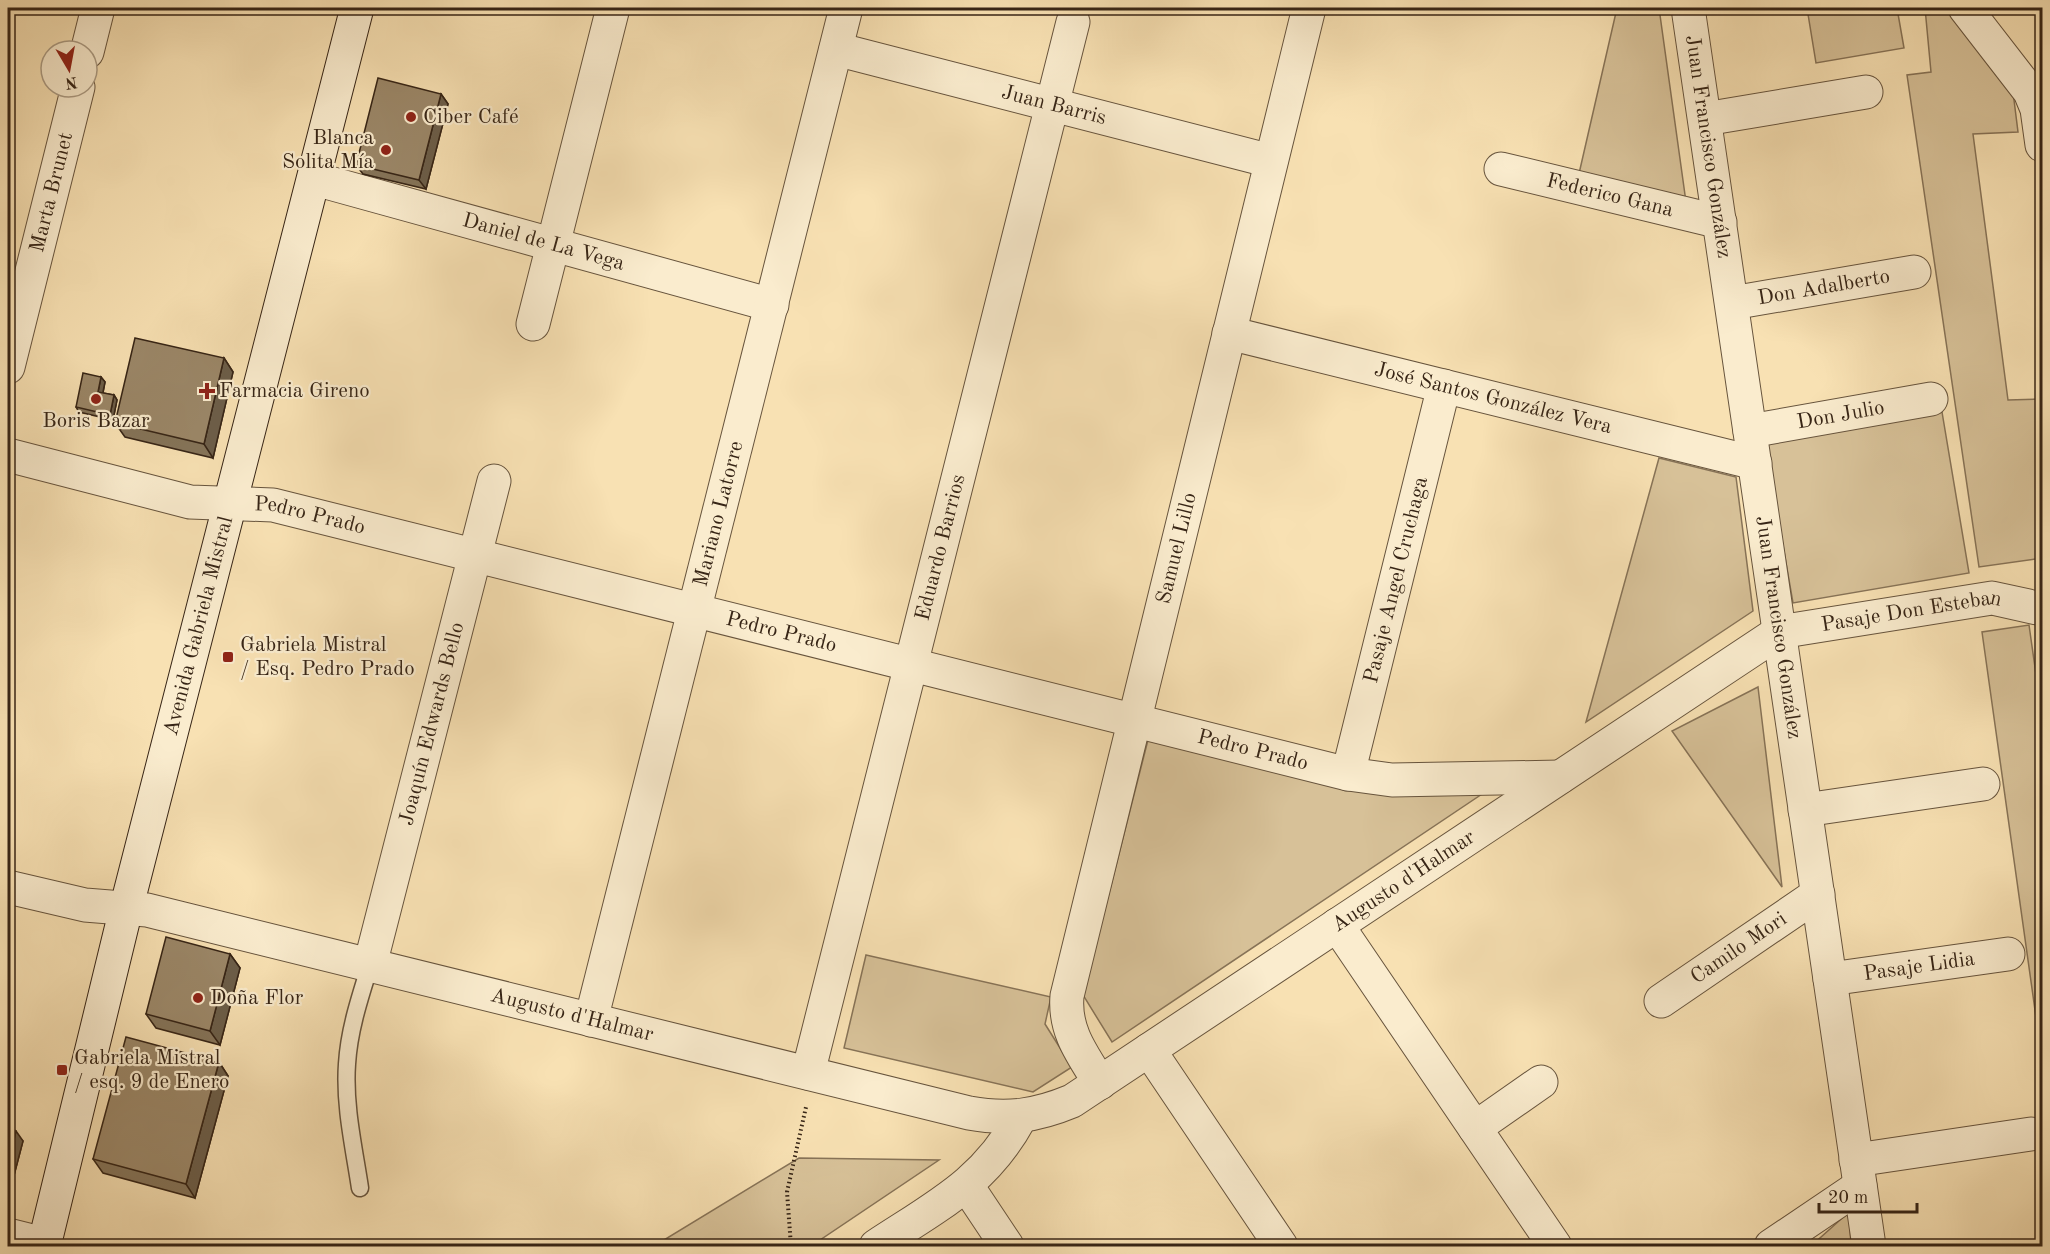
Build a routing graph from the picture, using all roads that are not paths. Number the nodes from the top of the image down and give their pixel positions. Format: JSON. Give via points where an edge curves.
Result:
{"nodes":[{"id":1,"x":98,"y":8,"type":"edge"},
{"id":2,"x":357,"y":8,"type":"edge"},
{"id":3,"x":613,"y":8,"type":"edge"},
{"id":4,"x":846,"y":8,"type":"edge"},
{"id":5,"x":1309,"y":8,"type":"edge"},
{"id":6,"x":1688,"y":8,"type":"edge"},
{"id":7,"x":1965,"y":8,"type":"edge"},
{"id":8,"x":1073,"y":22,"type":"dead end"},
{"id":9,"x":90,"y":39,"type":"edge"},
{"id":10,"x":836,"y":49,"type":"junction"},
{"id":11,"x":2036,"y":91,"type":"edge"},
{"id":12,"x":1866,"y":92,"type":"dead end"},
{"id":13,"x":75,"y":99,"type":"edge"},
{"id":14,"x":1052,"y":105,"type":"junction"},
{"id":15,"x":1705,"y":119,"type":"junction"},
{"id":16,"x":2043,"y":145,"type":"edge"},
{"id":17,"x":1271,"y":161,"type":"junction"},
{"id":18,"x":1501,"y":169,"type":"dead end"},
{"id":19,"x":315,"y":179,"type":"junction"},
{"id":20,"x":1720,"y":222,"type":"junction"},
{"id":21,"x":553,"y":245,"type":"junction"},
{"id":22,"x":1914,"y":272,"type":"dead end"},
{"id":23,"x":1732,"y":303,"type":"junction"},
{"id":24,"x":772,"y":305,"type":"junction"},
{"id":25,"x":533,"y":324,"type":"dead end"},
{"id":26,"x":1229,"y":333,"type":"junction"},
{"id":27,"x":8,"y":367,"type":"edge"},
{"id":28,"x":1444,"y":386,"type":"junction"},
{"id":29,"x":1931,"y":399,"type":"dead end"},
{"id":30,"x":1750,"y":431,"type":"junction"},
{"id":31,"x":8,"y":455,"type":"edge"},
{"id":32,"x":1755,"y":463,"type":"junction"},
{"id":33,"x":494,"y":481,"type":"dead end"},
{"id":34,"x":231,"y":504,"type":"junction"},
{"id":35,"x":475,"y":555,"type":"junction"},
{"id":36,"x":695,"y":611,"type":"junction"},
{"id":37,"x":2041,"y":616,"type":"edge"},
{"id":38,"x":1779,"y":632,"type":"junction"},
{"id":39,"x":912,"y":665,"type":"junction"},
{"id":40,"x":1135,"y":721,"type":"junction"},
{"id":41,"x":1348,"y":774,"type":"junction"},
{"id":42,"x":1560,"y":777,"type":"junction"},
{"id":43,"x":1983,"y":784,"type":"dead end"},
{"id":44,"x":1805,"y":810,"type":"junction"},
{"id":45,"x":8,"y":887,"type":"edge"},
{"id":46,"x":1818,"y":894,"type":"junction"},
{"id":47,"x":126,"y":909,"type":"junction"},
{"id":48,"x":1337,"y":926,"type":"junction"},
{"id":49,"x":2008,"y":954,"type":"dead end"},
{"id":50,"x":370,"y":965,"type":"junction"},
{"id":51,"x":1830,"y":979,"type":"junction"},
{"id":52,"x":1661,"y":1001,"type":"dead end"},
{"id":53,"x":591,"y":1020,"type":"junction"},
{"id":54,"x":1149,"y":1050,"type":"junction"},
{"id":55,"x":808,"y":1073,"type":"junction"},
{"id":56,"x":1542,"y":1082,"type":"dead end"},
{"id":57,"x":1100,"y":1083,"type":"junction"},
{"id":58,"x":1020,"y":1118,"type":"junction"},
{"id":59,"x":1475,"y":1128,"type":"junction"},
{"id":60,"x":2031,"y":1134,"type":"dead end"},
{"id":61,"x":1858,"y":1173,"type":"junction"},
{"id":62,"x":967,"y":1186,"type":"junction"},
{"id":63,"x":360,"y":1188,"type":"dead end"},
{"id":64,"x":8,"y":1235,"type":"edge"},
{"id":65,"x":44,"y":1245,"type":"edge"},
{"id":66,"x":876,"y":1246,"type":"edge"},
{"id":67,"x":1007,"y":1246,"type":"edge"},
{"id":68,"x":1281,"y":1246,"type":"edge"},
{"id":69,"x":1555,"y":1246,"type":"edge"},
{"id":70,"x":1771,"y":1246,"type":"edge"},
{"id":71,"x":1869,"y":1246,"type":"edge"}],
"edges":[{"from":1,"to":9,"type":"street"},
{"from":2,"to":19,"type":"street","name":"Avenida Gabriela Mistral"},
{"from":3,"to":21,"type":"street"},
{"from":4,"to":10,"type":"street","name":"Mariano Latorre"},
{"from":5,"to":17,"type":"street","name":"Samuel Lillo"},
{"from":6,"to":15,"type":"street","name":"Juan Francisco González"},
{"from":7,"to":11,"type":"street"},
{"from":8,"to":14,"type":"street","name":"Eduardo Barrios"},
{"from":10,"to":14,"type":"street","name":"Juan Barris"},
{"from":10,"to":24,"type":"street","name":"Mariano Latorre"},
{"from":11,"to":16,"type":"street"},
{"from":12,"to":15,"type":"street"},
{"from":13,"to":27,"type":"street","name":"Marta Brunet"},
{"from":14,"to":17,"type":"street","name":"Juan Barris"},
{"from":14,"to":39,"type":"street","name":"Eduardo Barrios"},
{"from":15,"to":20,"type":"street","name":"Juan Francisco González"},
{"from":17,"to":26,"type":"street","name":"Samuel Lillo"},
{"from":18,"to":20,"type":"street","name":"Federico Gana"},
{"from":19,"to":21,"type":"street","name":"Daniel de La Vega"},
{"from":19,"to":34,"type":"street","name":"Avenida Gabriela Mistral"},
{"from":20,"to":23,"type":"street","name":"Juan Francisco González"},
{"from":21,"to":24,"type":"street","name":"Daniel de La Vega"},
{"from":21,"to":25,"type":"street"},
{"from":22,"to":23,"type":"street","name":"Don Adalberto"},
{"from":23,"to":30,"type":"street","name":"Juan Francisco González"},
{"from":24,"to":36,"type":"street","name":"Mariano Latorre"},
{"from":26,"to":28,"type":"street","name":"José Santos González Vera"},
{"from":26,"to":40,"type":"street","name":"Samuel Lillo"},
{"from":28,"to":32,"type":"street","name":"José Santos González Vera"},
{"from":28,"to":41,"type":"street","name":"Pasaje Angel Cruchaga"},
{"from":29,"to":30,"type":"street","name":"Don Julio"},
{"from":30,"to":32,"type":"street","name":"Juan Francisco González"},
{"from":31,"to":34,"type":"street","name":"Pedro Prado","via":[[190,502]]},
{"from":32,"to":38,"type":"street","name":"Juan Francisco González"},
{"from":33,"to":35,"type":"street","name":"Joaquín Edwards Bello"},
{"from":34,"to":35,"type":"street","name":"Pedro Prado","via":[[273,505]]},
{"from":34,"to":47,"type":"street","name":"Avenida Gabriela Mistral"},
{"from":35,"to":36,"type":"street","name":"Pedro Prado"},
{"from":35,"to":50,"type":"street","name":"Joaquín Edwards Bello"},
{"from":36,"to":39,"type":"street","name":"Pedro Prado"},
{"from":36,"to":53,"type":"street","name":"Mariano Latorre"},
{"from":37,"to":38,"type":"street","name":"Pasaje Don Esteban","via":[[1992,598]]},
{"from":38,"to":42,"type":"street","name":"Augusto d'Halmar"},
{"from":38,"to":44,"type":"street","name":"Juan Francisco González"},
{"from":39,"to":40,"type":"street","name":"Pedro Prado"},
{"from":39,"to":55,"type":"street","name":"Eduardo Barrios"},
{"from":40,"to":41,"type":"street","name":"Pedro Prado"},
{"from":40,"to":57,"type":"street","name":"Samuel Lillo","via":[[1067,1002],[1071,1034]]},
{"from":41,"to":42,"type":"street","name":"Pedro Prado","via":[[1392,780]]},
{"from":42,"to":48,"type":"street","name":"Augusto d'Halmar"},
{"from":43,"to":44,"type":"street"},
{"from":44,"to":46,"type":"street","name":"Juan Francisco González"},
{"from":45,"to":47,"type":"street","name":"Augusto d'Halmar","via":[[85,905]]},
{"from":46,"to":51,"type":"street","name":"Juan Francisco González"},
{"from":46,"to":52,"type":"street","name":"Camilo Mori"},
{"from":47,"to":50,"type":"street","name":"Augusto d'Halmar","via":[[147,910]]},
{"from":47,"to":65,"type":"street","name":"Avenida Gabriela Mistral"},
{"from":48,"to":54,"type":"street","name":"Augusto d'Halmar"},
{"from":48,"to":59,"type":"street"},
{"from":49,"to":51,"type":"street","name":"Pasaje Lidia"},
{"from":50,"to":53,"type":"street","name":"Augusto d'Halmar"},
{"from":50,"to":63,"type":"lane","via":[[357,1007],[347,1063],[347,1100]]},
{"from":51,"to":61,"type":"street","name":"Juan Francisco González"},
{"from":53,"to":55,"type":"street","name":"Augusto d'Halmar"},
{"from":54,"to":57,"type":"street","name":"Augusto d'Halmar"},
{"from":54,"to":68,"type":"street"},
{"from":55,"to":58,"type":"street","name":"Augusto d'Halmar","via":[[969,1113]]},
{"from":56,"to":59,"type":"street"},
{"from":57,"to":58,"type":"street","name":"Augusto d'Halmar","via":[[1047,1112]]},
{"from":58,"to":62,"type":"street","via":[[996,1157]]},
{"from":59,"to":69,"type":"street"},
{"from":60,"to":61,"type":"street"},
{"from":61,"to":70,"type":"street"},
{"from":61,"to":71,"type":"street","name":"Juan Francisco González"},
{"from":62,"to":66,"type":"street"},
{"from":62,"to":67,"type":"street"},
{"from":64,"to":65,"type":"street"}]}
